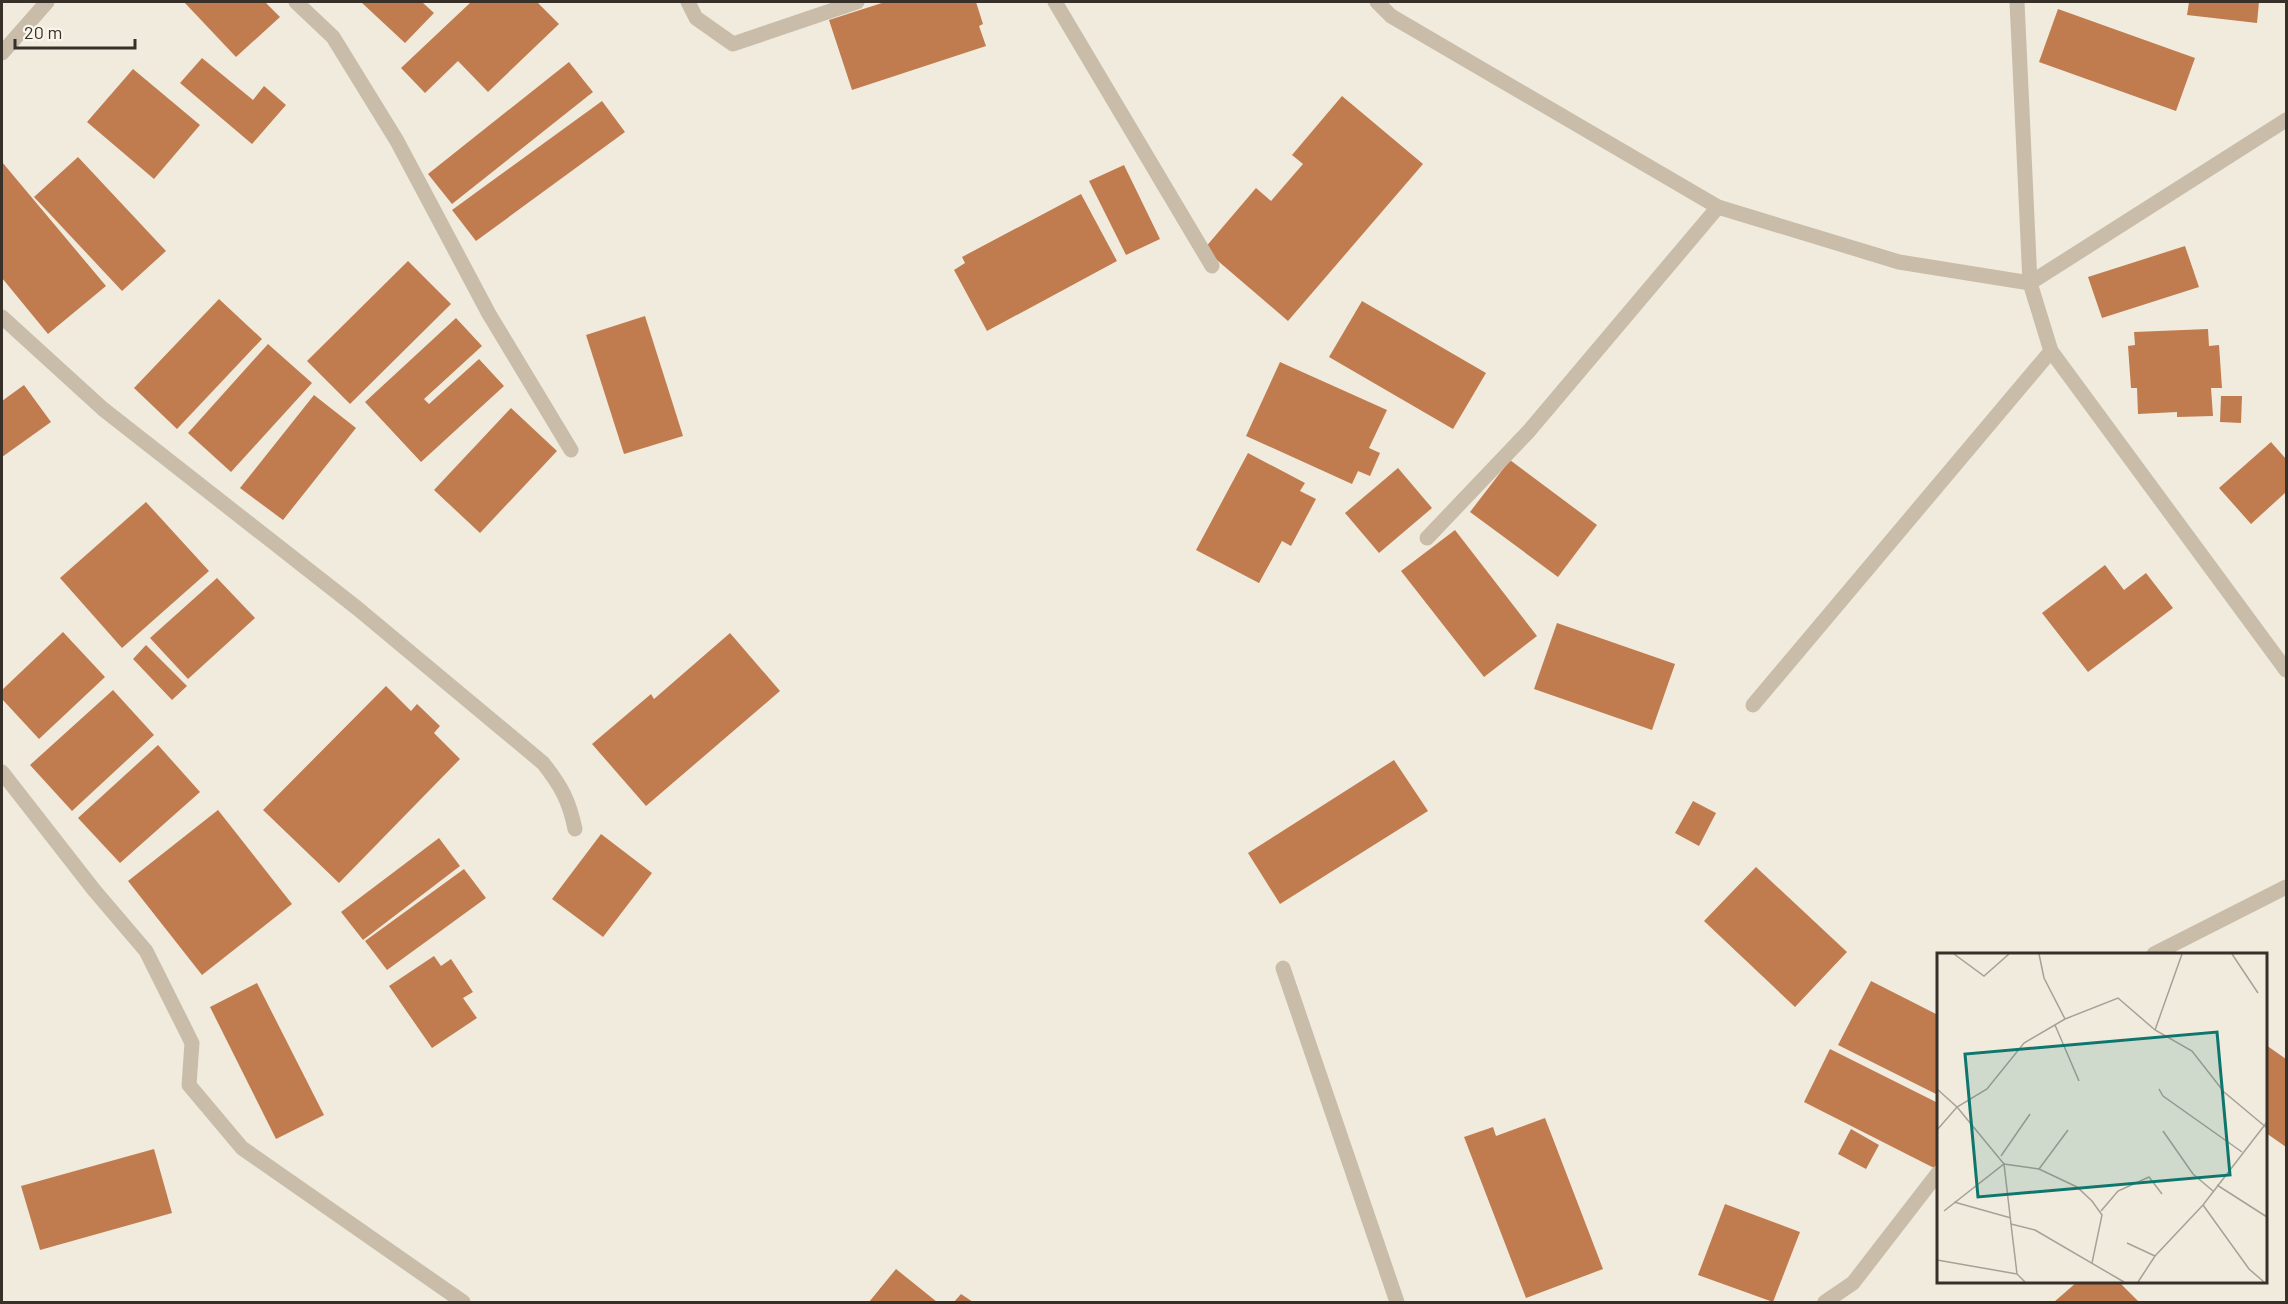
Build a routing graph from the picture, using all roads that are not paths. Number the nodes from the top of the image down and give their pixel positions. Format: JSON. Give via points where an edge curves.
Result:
{"nodes":[{"id":1,"x":47,"y":2,"type":"edge"},
{"id":2,"x":296,"y":2,"type":"edge"},
{"id":3,"x":688,"y":2,"type":"edge"},
{"id":4,"x":857,"y":2,"type":"edge"},
{"id":5,"x":1055,"y":2,"type":"edge"},
{"id":6,"x":1377,"y":2,"type":"edge"},
{"id":7,"x":2017,"y":2,"type":"edge"},
{"id":8,"x":2,"y":53,"type":"edge"},
{"id":9,"x":2286,"y":120,"type":"edge"},
{"id":10,"x":1718,"y":207,"type":"junction"},
{"id":11,"x":1212,"y":266,"type":"dead end"},
{"id":12,"x":2030,"y":283,"type":"junction"},
{"id":13,"x":2,"y":317,"type":"edge"},
{"id":14,"x":2051,"y":351,"type":"junction"},
{"id":15,"x":571,"y":450,"type":"dead end"},
{"id":16,"x":1427,"y":538,"type":"dead end"},
{"id":17,"x":2286,"y":670,"type":"edge"},
{"id":18,"x":1754,"y":705,"type":"dead end"},
{"id":19,"x":2,"y":772,"type":"edge"},
{"id":20,"x":575,"y":829,"type":"dead end"},
{"id":21,"x":2286,"y":887,"type":"edge"},
{"id":22,"x":2156,"y":953,"type":"edge"},
{"id":23,"x":1283,"y":968,"type":"dead end"},
{"id":24,"x":1937,"y":1174,"type":"edge"},
{"id":25,"x":463,"y":1302,"type":"edge"},
{"id":26,"x":1397,"y":1302,"type":"edge"},
{"id":27,"x":1826,"y":1302,"type":"edge"}],
"edges":[{"from":1,"to":8,"type":"street"},
{"from":2,"to":15,"type":"street","via":[[333,37],[391,131],[489,314]]},
{"from":3,"to":4,"type":"street","via":[[696,18],[733,44]]},
{"from":5,"to":11,"type":"street"},
{"from":6,"to":10,"type":"street","via":[[1391,16]]},
{"from":7,"to":12,"type":"street"},
{"from":9,"to":12,"type":"street"},
{"from":10,"to":12,"type":"street","via":[[1899,262]]},
{"from":10,"to":16,"type":"street","via":[[1529,431]]},
{"from":12,"to":14,"type":"street"},
{"from":13,"to":20,"type":"street","via":[[104,409],[357,608],[543,763],[562,788]]},
{"from":14,"to":17,"type":"street"},
{"from":14,"to":18,"type":"street"},
{"from":19,"to":25,"type":"street","via":[[146,951],[192,1043],[189,1085],[242,1148]]},
{"from":21,"to":22,"type":"street"},
{"from":23,"to":26,"type":"street"},
{"from":24,"to":27,"type":"street","via":[[1853,1283]]}]}
